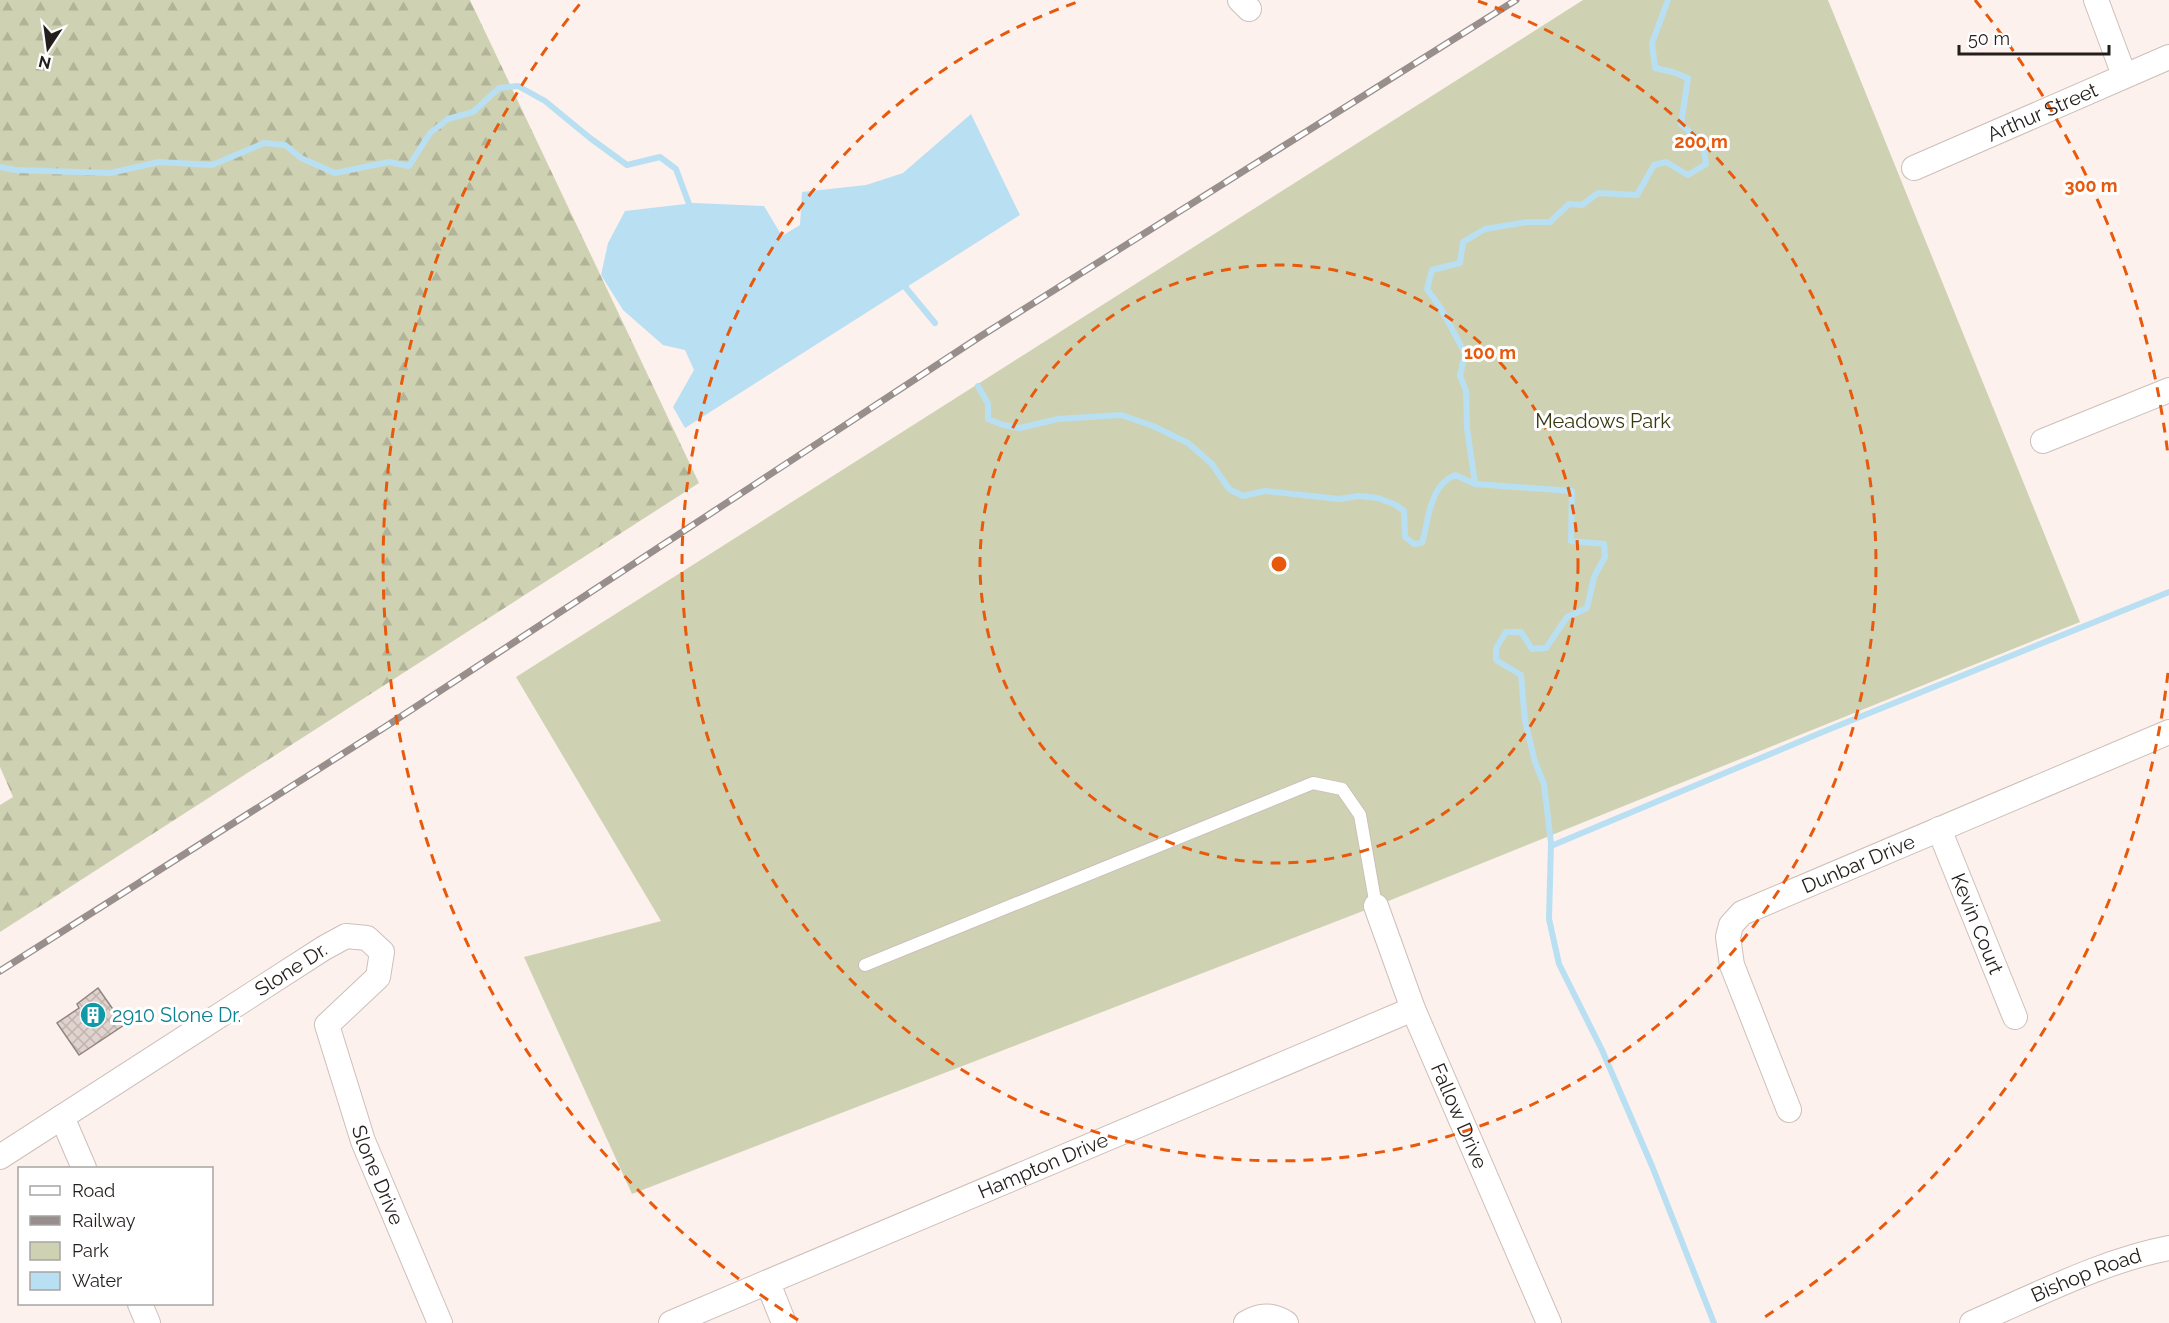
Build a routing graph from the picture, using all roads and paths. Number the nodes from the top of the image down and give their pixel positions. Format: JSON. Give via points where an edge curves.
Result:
{"nodes":[{"id":1,"x":2096,"y":0,"type":"edge"},
{"id":2,"x":2169,"y":57,"type":"edge"},
{"id":3,"x":2124,"y":75,"type":"junction"},
{"id":4,"x":1914,"y":168,"type":"dead end"},
{"id":5,"x":2169,"y":390,"type":"edge"},
{"id":6,"x":2043,"y":441,"type":"dead end"},
{"id":7,"x":2169,"y":732,"type":"edge"},
{"id":8,"x":1939,"y":829,"type":"junction"},
{"id":9,"x":1376,"y":906,"type":"joint"},
{"id":10,"x":865,"y":964,"type":"dead end"},
{"id":11,"x":1413,"y":1010,"type":"junction"},
{"id":12,"x":2014,"y":1017,"type":"dead end"},
{"id":13,"x":327,"y":1025,"type":"joint"},
{"id":14,"x":1789,"y":1110,"type":"dead end"},
{"id":15,"x":62,"y":1117,"type":"junction"},
{"id":16,"x":0,"y":1157,"type":"edge"},
{"id":17,"x":84,"y":1167,"type":"edge"},
{"id":18,"x":2169,"y":1248,"type":"edge"},
{"id":19,"x":768,"y":1284,"type":"junction"},
{"id":20,"x":140,"y":1305,"type":"edge"},
{"id":21,"x":148,"y":1323,"type":"edge"},
{"id":22,"x":440,"y":1323,"type":"edge"},
{"id":23,"x":671,"y":1323,"type":"edge"},
{"id":24,"x":784,"y":1323,"type":"edge"},
{"id":25,"x":1246,"y":1323,"type":"edge"},
{"id":26,"x":1286,"y":1323,"type":"edge"},
{"id":27,"x":1549,"y":1323,"type":"edge"},
{"id":28,"x":1972,"y":1323,"type":"edge"}],
"edges":[{"from":1,"to":3,"type":"street"},
{"from":2,"to":3,"type":"street","name":"Arthur Street"},
{"from":3,"to":4,"type":"street","name":"Arthur Street"},
{"from":5,"to":6,"type":"street"},
{"from":7,"to":8,"type":"street","name":"Dunbar Drive"},
{"from":8,"to":12,"type":"street","name":"Kevin Court"},
{"from":8,"to":14,"type":"street","name":"Dunbar Drive","via":[[1742,913],[1731,925],[1728,937],[1732,965]]},
{"from":9,"to":10,"type":"lane","via":[[1360,815],[1342,789],[1313,783]]},
{"from":9,"to":11,"type":"street","name":"Fallow Drive"},
{"from":11,"to":19,"type":"street","name":"Hampton Drive"},
{"from":11,"to":27,"type":"street","name":"Fallow Drive"},
{"from":13,"to":15,"type":"street","name":"Slone Dr.","via":[[378,977],[382,952],[367,938],[346,936],[324,948]]},
{"from":13,"to":22,"type":"street","name":"Slone Drive","via":[[363,1141]]},
{"from":15,"to":16,"type":"street","name":"Slone Dr."},
{"from":15,"to":17,"type":"street"},
{"from":18,"to":28,"type":"street","name":"Bishop Road","via":[[2100,1269]]},
{"from":19,"to":23,"type":"street","name":"Hampton Drive"},
{"from":19,"to":24,"type":"street"},
{"from":20,"to":21,"type":"street"},
{"from":25,"to":26,"type":"street","via":[[1256,1316],[1276,1316]]}]}
